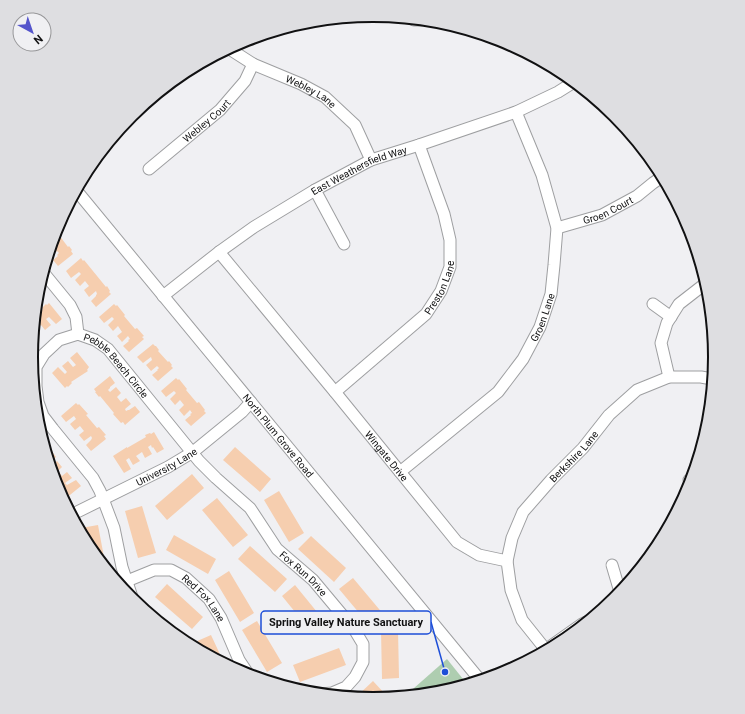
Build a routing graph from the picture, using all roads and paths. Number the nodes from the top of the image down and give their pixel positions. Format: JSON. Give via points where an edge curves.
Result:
{"nodes":[{"id":1,"x":235,"y":52,"type":"edge"},
{"id":2,"x":253,"y":64,"type":"junction"},
{"id":3,"x":569,"y":85,"type":"edge"},
{"id":4,"x":516,"y":112,"type":"junction"},
{"id":5,"x":419,"y":145,"type":"junction"},
{"id":6,"x":371,"y":160,"type":"junction"},
{"id":7,"x":149,"y":169,"type":"dead end"},
{"id":8,"x":657,"y":180,"type":"edge"},
{"id":9,"x":315,"y":190,"type":"junction"},
{"id":10,"x":79,"y":194,"type":"edge"},
{"id":11,"x":557,"y":228,"type":"junction"},
{"id":12,"x":344,"y":244,"type":"dead end"},
{"id":13,"x":219,"y":252,"type":"junction"},
{"id":14,"x":47,"y":277,"type":"edge"},
{"id":15,"x":700,"y":288,"type":"edge"},
{"id":16,"x":163,"y":296,"type":"junction"},
{"id":17,"x":652,"y":304,"type":"dead end"},
{"id":18,"x":671,"y":317,"type":"junction"},
{"id":19,"x":78,"y":334,"type":"junction"},
{"id":20,"x":38,"y":364,"type":"edge"},
{"id":21,"x":669,"y":377,"type":"junction"},
{"id":22,"x":707,"y":378,"type":"edge"},
{"id":23,"x":335,"y":392,"type":"junction"},
{"id":24,"x":251,"y":402,"type":"junction"},
{"id":25,"x":43,"y":415,"type":"edge"},
{"id":26,"x":192,"y":452,"type":"junction"},
{"id":27,"x":400,"y":472,"type":"junction"},
{"id":28,"x":103,"y":499,"type":"junction"},
{"id":29,"x":76,"y":513,"type":"edge"},
{"id":30,"x":506,"y":561,"type":"junction"},
{"id":31,"x":612,"y":565,"type":"dead end"},
{"id":32,"x":127,"y":581,"type":"junction"},
{"id":33,"x":618,"y":585,"type":"edge"},
{"id":34,"x":129,"y":586,"type":"edge"},
{"id":35,"x":541,"y":647,"type":"edge"},
{"id":36,"x":243,"y":665,"type":"edge"},
{"id":37,"x":476,"y":675,"type":"edge"},
{"id":38,"x":339,"y":690,"type":"edge"}],
"edges":[{"from":1,"to":2,"type":"street","name":"Webley Lane"},
{"from":2,"to":6,"type":"street","name":"Webley Lane","via":[[325,97],[355,125]]},
{"from":2,"to":7,"type":"street","name":"Webley Court","via":[[245,81],[220,110]]},
{"from":3,"to":4,"type":"street","name":"East Weathersfield Way"},
{"from":4,"to":5,"type":"street","name":"East Weathersfield Way"},
{"from":4,"to":11,"type":"street","name":"Groen Lane","via":[[542,175]]},
{"from":5,"to":6,"type":"street","name":"East Weathersfield Way"},
{"from":5,"to":23,"type":"street","name":"Preston Lane","via":[[444,214],[450,240],[450,267],[441,291],[426,314]]},
{"from":6,"to":9,"type":"street","name":"East Weathersfield Way"},
{"from":8,"to":11,"type":"street","name":"Groen Court","via":[[636,196],[602,215]]},
{"from":9,"to":12,"type":"street"},
{"from":9,"to":13,"type":"street","name":"East Weathersfield Way","via":[[254,227]]},
{"from":10,"to":16,"type":"street","name":"North Plum Grove Road"},
{"from":11,"to":27,"type":"street","name":"Groen Lane","via":[[551,294],[540,327],[523,359],[498,392]]},
{"from":13,"to":16,"type":"street","name":"East Weathersfield Way"},
{"from":13,"to":23,"type":"street","name":"Wingate Drive"},
{"from":14,"to":19,"type":"street","via":[[70,305],[76,317]]},
{"from":15,"to":18,"type":"street","via":[[679,304]]},
{"from":16,"to":24,"type":"street","name":"North Plum Grove Road"},
{"from":17,"to":18,"type":"street"},
{"from":18,"to":21,"type":"street","via":[[662,343]]},
{"from":19,"to":20,"type":"street","name":"Pebble Beach Circle","via":[[59,340]]},
{"from":19,"to":26,"type":"street","name":"Pebble Beach Circle","via":[[95,340],[108,349]]},
{"from":21,"to":22,"type":"street"},
{"from":21,"to":30,"type":"street","name":"Berkshire Lane","via":[[637,390],[609,415],[583,448],[551,480],[523,512]]},
{"from":23,"to":27,"type":"street","name":"Wingate Drive"},
{"from":24,"to":26,"type":"street","name":"University Lane"},
{"from":24,"to":37,"type":"street","name":"North Plum Grove Road"},
{"from":25,"to":28,"type":"street","name":"Pebble Beach Circle","via":[[93,478]]},
{"from":26,"to":28,"type":"street","name":"University Lane","via":[[168,467]]},
{"from":26,"to":38,"type":"street","name":"Fox Run Drive","via":[[216,478],[250,508],[276,549],[313,580],[354,629],[363,644],[362,662],[355,677],[346,687]]},
{"from":27,"to":30,"type":"street","name":"Wingate Drive","via":[[457,542],[479,555]]},
{"from":28,"to":29,"type":"street","name":"University Lane"},
{"from":28,"to":32,"type":"street","via":[[114,528]]},
{"from":30,"to":35,"type":"street","via":[[511,590],[522,620]]},
{"from":31,"to":33,"type":"street"},
{"from":32,"to":34,"type":"street"},
{"from":32,"to":36,"type":"street","name":"Red Fox Lane","via":[[154,570],[171,570],[186,578],[209,599],[221,618]]}]}
